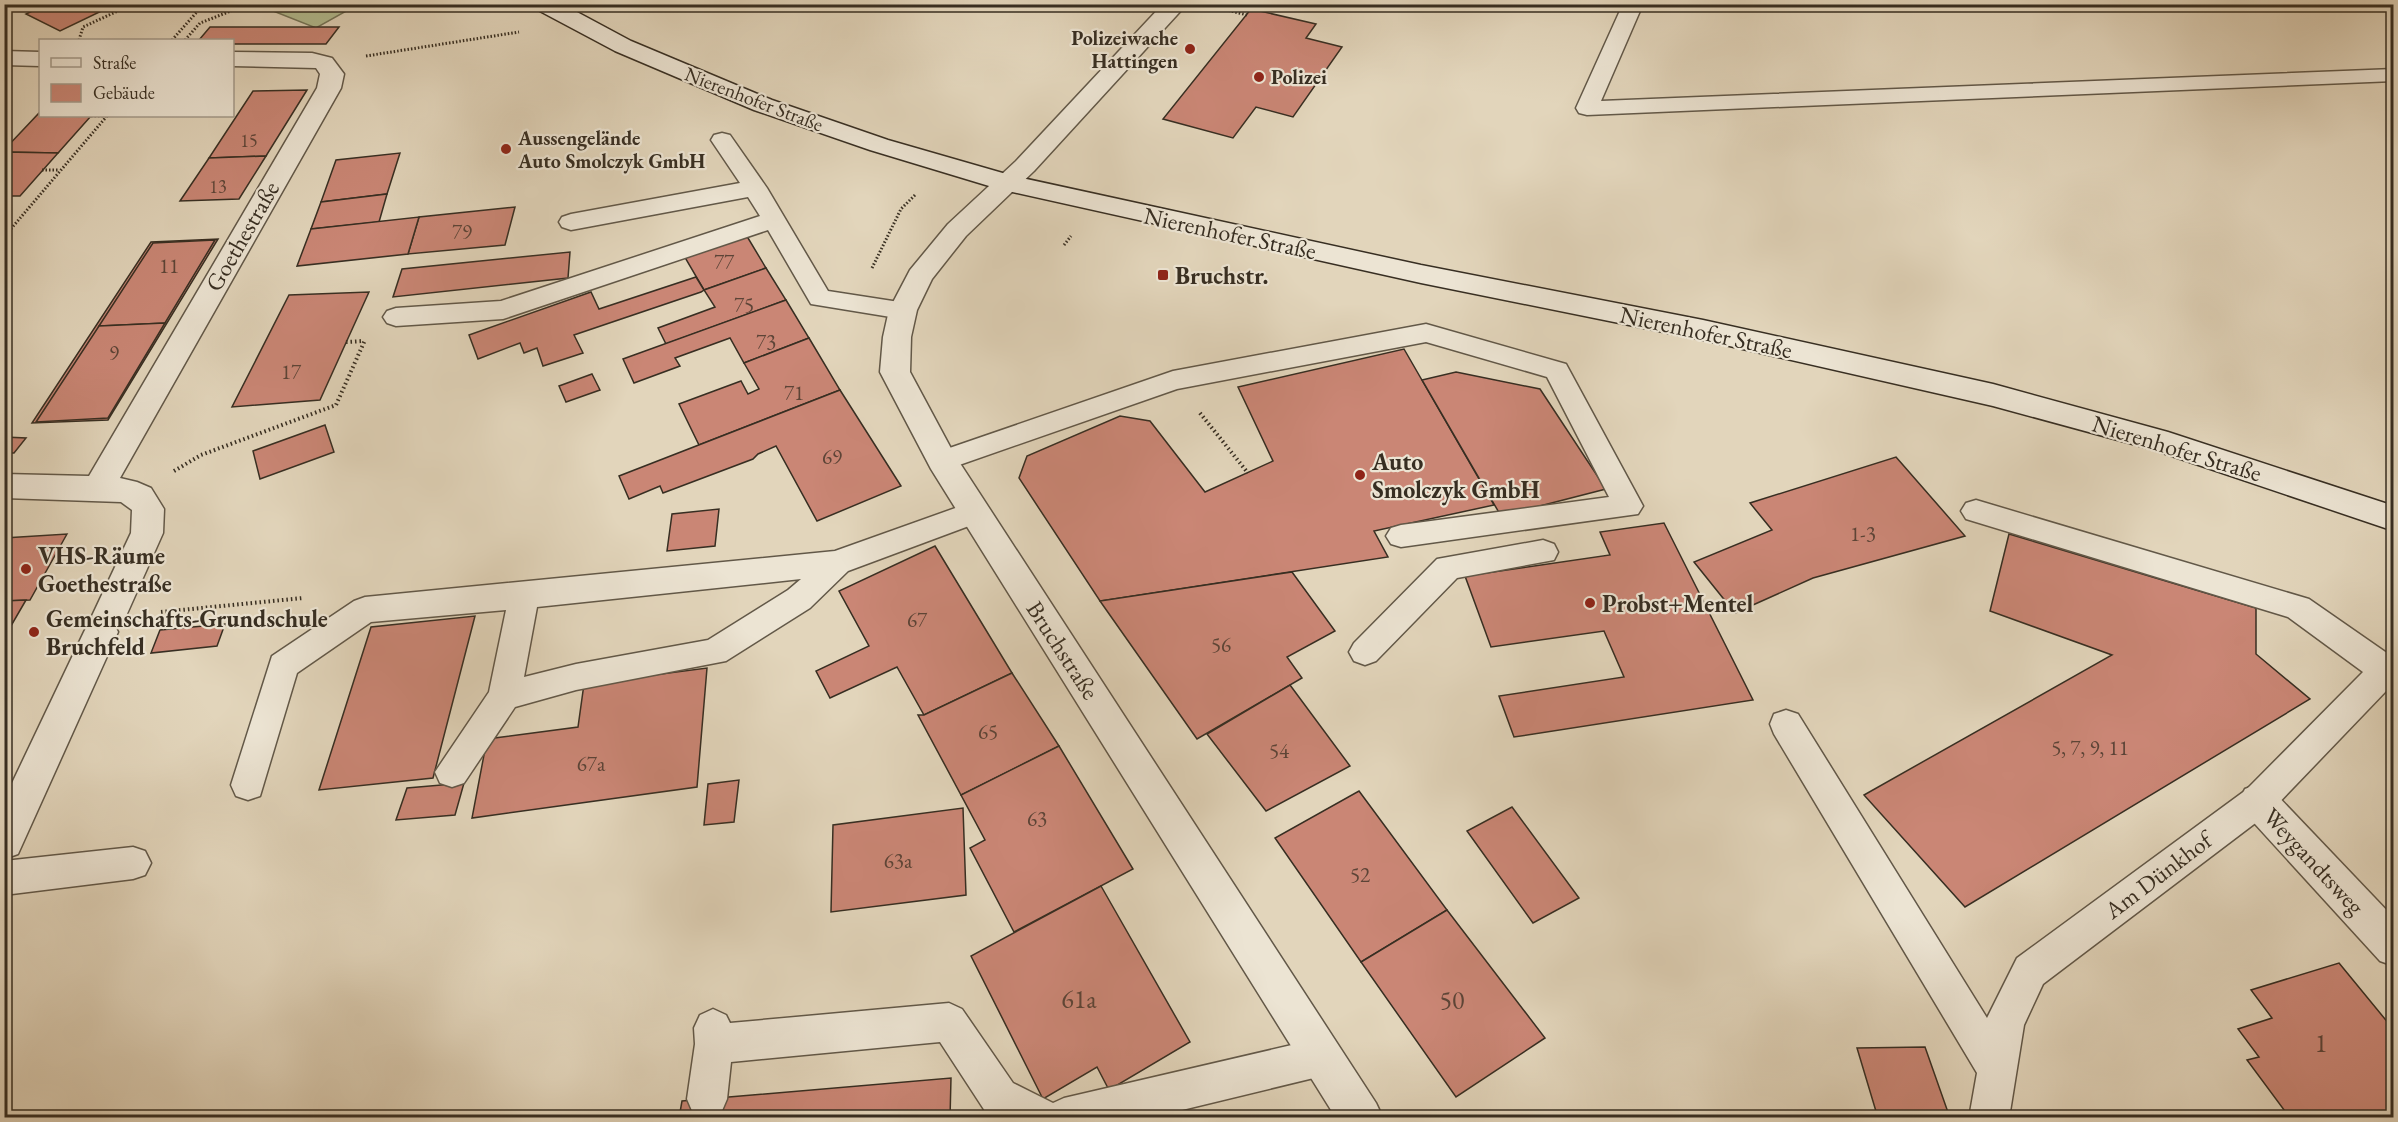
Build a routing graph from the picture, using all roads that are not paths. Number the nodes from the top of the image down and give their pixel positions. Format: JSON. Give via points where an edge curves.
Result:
{"nodes":[{"id":1,"x":544,"y":4,"type":"edge"},
{"id":2,"x":1176,"y":4,"type":"edge"},
{"id":3,"x":1633,"y":4,"type":"edge"},
{"id":4,"x":4,"y":58,"type":"edge"},
{"id":5,"x":39,"y":58,"type":"edge"},
{"id":6,"x":234,"y":58,"type":"edge"},
{"id":7,"x":2394,"y":75,"type":"edge"},
{"id":8,"x":722,"y":140,"type":"dead end"},
{"id":9,"x":1008,"y":183,"type":"junction"},
{"id":10,"x":755,"y":188,"type":"junction"},
{"id":11,"x":774,"y":220,"type":"junction"},
{"id":12,"x":571,"y":222,"type":"dead end"},
{"id":13,"x":903,"y":310,"type":"junction"},
{"id":14,"x":396,"y":317,"type":"road end"},
{"id":15,"x":942,"y":461,"type":"junction"},
{"id":16,"x":4,"y":486,"type":"edge"},
{"id":17,"x":98,"y":488,"type":"junction"},
{"id":18,"x":1976,"y":511,"type":"dead end"},
{"id":19,"x":975,"y":512,"type":"junction"},
{"id":20,"x":2394,"y":519,"type":"edge"},
{"id":21,"x":1401,"y":537,"type":"dead end"},
{"id":22,"x":1543,"y":552,"type":"dead end"},
{"id":23,"x":837,"y":563,"type":"junction"},
{"id":24,"x":524,"y":596,"type":"junction"},
{"id":25,"x":1365,"y":652,"type":"dead end"},
{"id":26,"x":2390,"y":674,"type":"edge"},
{"id":27,"x":504,"y":696,"type":"junction"},
{"id":28,"x":1786,"y":724,"type":"dead end"},
{"id":29,"x":452,"y":772,"type":"dead end"},
{"id":30,"x":248,"y":785,"type":"dead end"},
{"id":31,"x":2258,"y":801,"type":"junction"},
{"id":32,"x":4,"y":842,"type":"edge"},
{"id":33,"x":133,"y":864,"type":"dead end"},
{"id":34,"x":4,"y":878,"type":"edge"},
{"id":35,"x":2394,"y":947,"type":"edge"},
{"id":36,"x":1322,"y":1056,"type":"junction"},
{"id":37,"x":1996,"y":1068,"type":"junction"},
{"id":38,"x":707,"y":1099,"type":"dead end"},
{"id":39,"x":1041,"y":1118,"type":"edge"},
{"id":40,"x":1064,"y":1118,"type":"edge"},
{"id":41,"x":1361,"y":1118,"type":"edge"},
{"id":42,"x":1989,"y":1118,"type":"edge"}],
"edges":[{"from":1,"to":9,"type":"street","name":"Nierenhofer Straße","via":[[623,46],[734,94],[879,145]]},
{"from":2,"to":9,"type":"street"},
{"from":3,"to":7,"type":"lane","via":[[1587,108]]},
{"from":4,"to":5,"type":"street"},
{"from":6,"to":17,"type":"street","name":"Goethestraße","via":[[289,58],[324,63],[332,74],[329,88]]},
{"from":8,"to":10,"type":"lane"},
{"from":9,"to":13,"type":"street","name":"Bruchstraße","via":[[951,238],[920,276]]},
{"from":9,"to":20,"type":"street","name":"Nierenhofer Straße","via":[[1993,395],[2168,443]]},
{"from":10,"to":11,"type":"lane"},
{"from":10,"to":12,"type":"lane"},
{"from":11,"to":13,"type":"lane","via":[[820,298]]},
{"from":11,"to":14,"type":"lane","via":[[502,310]]},
{"from":13,"to":15,"type":"street","name":"Bruchstraße","via":[[895,372]]},
{"from":15,"to":19,"type":"street","name":"Bruchstraße"},
{"from":15,"to":21,"type":"lane","via":[[1173,380],[1426,333],[1557,371],[1628,506]]},
{"from":16,"to":17,"type":"street"},
{"from":17,"to":32,"type":"street","via":[[126,490],[140,497],[148,509],[147,533]]},
{"from":18,"to":26,"type":"lane","via":[[2298,608]]},
{"from":19,"to":23,"type":"lane"},
{"from":19,"to":36,"type":"street","name":"Bruchstraße"},
{"from":22,"to":25,"type":"lane","via":[[1448,567]]},
{"from":23,"to":24,"type":"lane"},
{"from":23,"to":27,"type":"lane","via":[[799,599],[716,652],[576,677]]},
{"from":24,"to":27,"type":"lane"},
{"from":24,"to":30,"type":"lane","via":[[365,610],[283,665]]},
{"from":26,"to":31,"type":"lane","name":"Am Dünkhof"},
{"from":27,"to":29,"type":"lane"},
{"from":28,"to":37,"type":"lane"},
{"from":31,"to":35,"type":"street","name":"Weygandtsweg"},
{"from":31,"to":37,"type":"lane","name":"Am Dünkhof","via":[[2030,971],[2005,1022]]},
{"from":33,"to":34,"type":"lane"},
{"from":36,"to":40,"type":"lane"},
{"from":36,"to":41,"type":"street","name":"Bruchstraße"},
{"from":37,"to":42,"type":"lane","name":"Am Dünkhof"},
{"from":38,"to":39,"type":"lane","via":[[714,1036],[949,1022],[999,1097]]}]}
